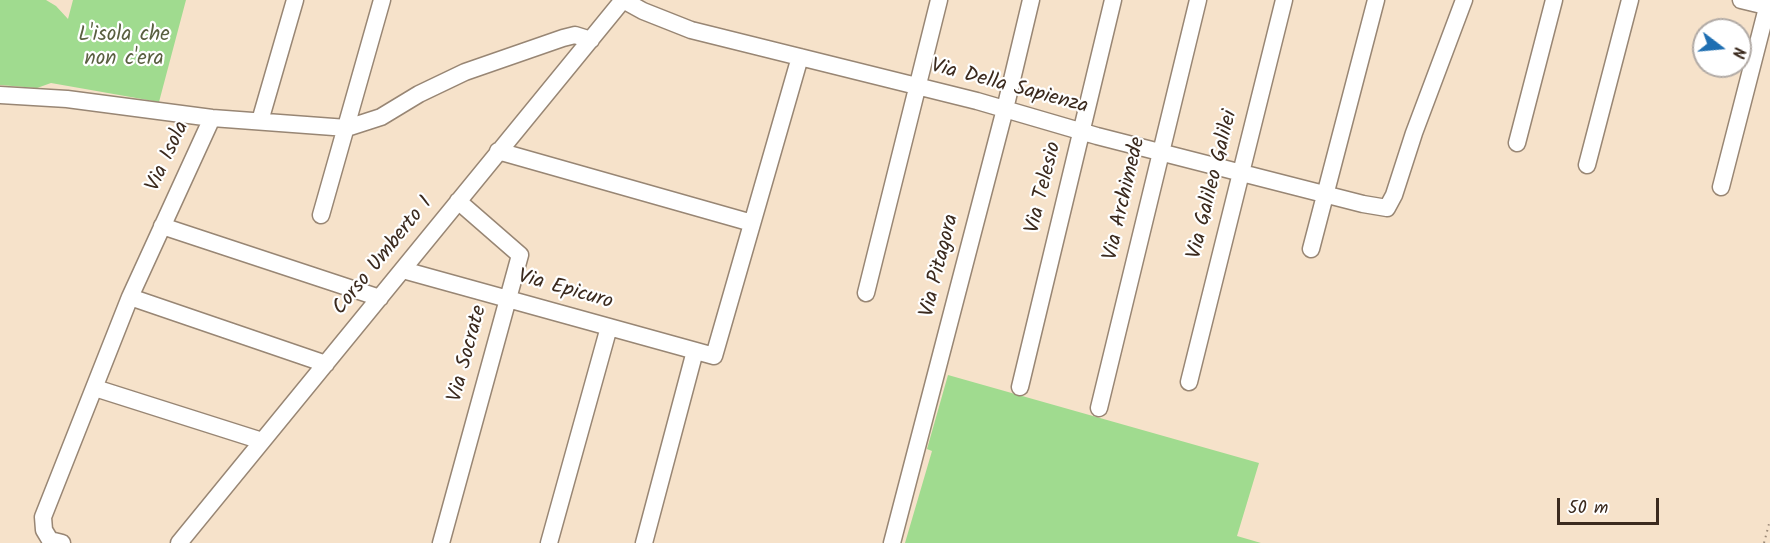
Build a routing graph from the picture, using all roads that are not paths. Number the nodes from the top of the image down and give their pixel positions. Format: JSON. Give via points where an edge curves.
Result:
{"nodes":[{"id":1,"x":295,"y":0,"type":"edge"},
{"id":2,"x":382,"y":0,"type":"edge"},
{"id":3,"x":623,"y":0,"type":"edge"},
{"id":4,"x":939,"y":0,"type":"edge"},
{"id":5,"x":1031,"y":0,"type":"edge"},
{"id":6,"x":1113,"y":0,"type":"edge"},
{"id":7,"x":1198,"y":0,"type":"edge"},
{"id":8,"x":1284,"y":0,"type":"edge"},
{"id":9,"x":1376,"y":0,"type":"edge"},
{"id":10,"x":1464,"y":0,"type":"edge"},
{"id":11,"x":1554,"y":0,"type":"edge"},
{"id":12,"x":1630,"y":0,"type":"edge"},
{"id":13,"x":1741,"y":0,"type":"edge"},
{"id":14,"x":1769,"y":5,"type":"edge"},
{"id":15,"x":591,"y":39,"type":"junction"},
{"id":16,"x":800,"y":57,"type":"junction"},
{"id":17,"x":918,"y":86,"type":"junction"},
{"id":18,"x":0,"y":95,"type":"edge"},
{"id":19,"x":1005,"y":110,"type":"junction"},
{"id":20,"x":212,"y":118,"type":"junction"},
{"id":21,"x":260,"y":121,"type":"junction"},
{"id":22,"x":347,"y":128,"type":"junction"},
{"id":23,"x":1082,"y":131,"type":"junction"},
{"id":24,"x":1518,"y":143,"type":"dead end"},
{"id":25,"x":498,"y":151,"type":"junction"},
{"id":26,"x":1160,"y":152,"type":"junction"},
{"id":27,"x":1587,"y":165,"type":"dead end"},
{"id":28,"x":1240,"y":172,"type":"junction"},
{"id":29,"x":1721,"y":187,"type":"dead end"},
{"id":30,"x":1326,"y":194,"type":"junction"},
{"id":31,"x":458,"y":201,"type":"junction"},
{"id":32,"x":321,"y":215,"type":"dead end"},
{"id":33,"x":752,"y":223,"type":"junction"},
{"id":34,"x":162,"y":226,"type":"junction"},
{"id":35,"x":1311,"y":249,"type":"dead end"},
{"id":36,"x":403,"y":270,"type":"junction"},
{"id":37,"x":866,"y":293,"type":"dead end"},
{"id":38,"x":130,"y":297,"type":"junction"},
{"id":39,"x":380,"y":298,"type":"junction"},
{"id":40,"x":508,"y":299,"type":"junction"},
{"id":41,"x":609,"y":327,"type":"junction"},
{"id":42,"x":695,"y":351,"type":"junction"},
{"id":43,"x":326,"y":364,"type":"junction"},
{"id":44,"x":1189,"y":382,"type":"dead end"},
{"id":45,"x":1020,"y":387,"type":"dead end"},
{"id":46,"x":95,"y":388,"type":"junction"},
{"id":47,"x":1099,"y":408,"type":"dead end"},
{"id":48,"x":262,"y":441,"type":"junction"},
{"id":49,"x":62,"y":543,"type":"edge"},
{"id":50,"x":179,"y":543,"type":"edge"},
{"id":51,"x":441,"y":543,"type":"edge"},
{"id":52,"x":549,"y":543,"type":"edge"},
{"id":53,"x":644,"y":543,"type":"edge"},
{"id":54,"x":892,"y":543,"type":"edge"}],
"edges":[{"from":1,"to":21,"type":"street"},
{"from":2,"to":22,"type":"street"},
{"from":3,"to":15,"type":"street","name":"Corso Umberto I"},
{"from":3,"to":16,"type":"street","name":"Via Della Sapienza","via":[[690,30]]},
{"from":4,"to":17,"type":"street"},
{"from":5,"to":19,"type":"street","name":"Via Pitagora"},
{"from":6,"to":23,"type":"street","name":"Via Telesio"},
{"from":7,"to":26,"type":"street","name":"Via Archimede"},
{"from":8,"to":28,"type":"street","name":"Via Galileo Galilei"},
{"from":9,"to":30,"type":"street"},
{"from":10,"to":30,"type":"street","name":"Via Della Sapienza","via":[[1387,208]]},
{"from":11,"to":24,"type":"street"},
{"from":12,"to":27,"type":"street"},
{"from":13,"to":14,"type":"street"},
{"from":14,"to":29,"type":"street"},
{"from":15,"to":22,"type":"street","name":"Via Isola","via":[[576,35],[563,38],[465,72],[419,93],[381,117]]},
{"from":15,"to":25,"type":"street","name":"Corso Umberto I"},
{"from":16,"to":17,"type":"street","name":"Via Della Sapienza"},
{"from":16,"to":33,"type":"street"},
{"from":17,"to":19,"type":"street","name":"Via Della Sapienza"},
{"from":17,"to":37,"type":"street"},
{"from":18,"to":20,"type":"street","via":[[67,99]]},
{"from":19,"to":23,"type":"street","name":"Via Della Sapienza"},
{"from":19,"to":54,"type":"street","name":"Via Pitagora"},
{"from":20,"to":21,"type":"street","name":"Via Isola"},
{"from":20,"to":34,"type":"street","name":"Via Isola"},
{"from":21,"to":22,"type":"street","name":"Via Isola"},
{"from":22,"to":32,"type":"street"},
{"from":23,"to":26,"type":"street","name":"Via Della Sapienza"},
{"from":23,"to":45,"type":"street","name":"Via Telesio"},
{"from":25,"to":31,"type":"street","name":"Corso Umberto I"},
{"from":25,"to":33,"type":"street"},
{"from":26,"to":28,"type":"street","name":"Via Della Sapienza"},
{"from":26,"to":47,"type":"street","name":"Via Archimede"},
{"from":28,"to":30,"type":"street","name":"Via Della Sapienza"},
{"from":28,"to":44,"type":"street","name":"Via Galileo Galilei"},
{"from":30,"to":35,"type":"street"},
{"from":31,"to":36,"type":"street","name":"Corso Umberto I"},
{"from":31,"to":40,"type":"street","name":"Via Socrate","via":[[520,255]]},
{"from":33,"to":42,"type":"street","name":"Via Epicuro","via":[[714,356]]},
{"from":34,"to":38,"type":"street","name":"Via Isola"},
{"from":34,"to":39,"type":"street"},
{"from":36,"to":39,"type":"street","name":"Corso Umberto I"},
{"from":36,"to":40,"type":"street","name":"Via Epicuro"},
{"from":38,"to":43,"type":"street"},
{"from":38,"to":46,"type":"street","name":"Via Isola"},
{"from":39,"to":43,"type":"street","name":"Corso Umberto I"},
{"from":40,"to":41,"type":"street","name":"Via Epicuro"},
{"from":40,"to":51,"type":"street","name":"Via Socrate"},
{"from":41,"to":42,"type":"street","name":"Via Epicuro"},
{"from":41,"to":52,"type":"street"},
{"from":42,"to":53,"type":"street"},
{"from":43,"to":48,"type":"street","name":"Corso Umberto I"},
{"from":46,"to":48,"type":"street"},
{"from":46,"to":49,"type":"street","name":"Via Isola","via":[[43,517],[44,531],[50,540]]},
{"from":48,"to":50,"type":"street","name":"Corso Umberto I"}]}
